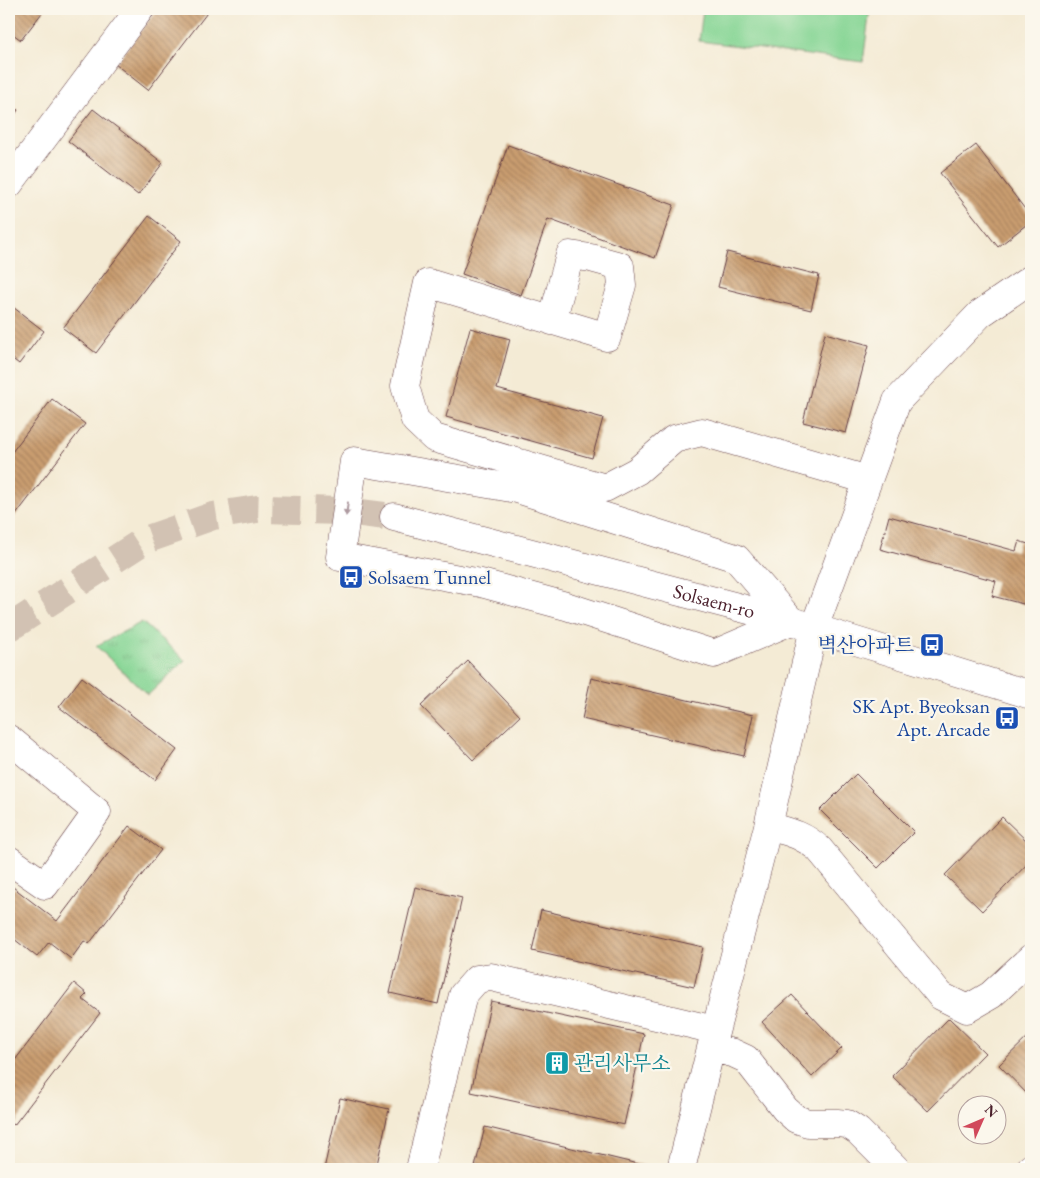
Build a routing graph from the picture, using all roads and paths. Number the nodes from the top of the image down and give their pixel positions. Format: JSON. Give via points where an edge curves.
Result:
{"nodes":[{"id":1,"x":140,"y":9,"type":"edge"},
{"id":2,"x":9,"y":184,"type":"edge"},
{"id":3,"x":1031,"y":279,"type":"edge"},
{"id":4,"x":552,"y":321,"type":"dead end"},
{"id":5,"x":868,"y":480,"type":"junction"},
{"id":6,"x":394,"y":517,"type":"tunnel mouth"},
{"id":7,"x":802,"y":624,"type":"junction"},
{"id":8,"x":1031,"y":695,"type":"edge"},
{"id":9,"x":9,"y":740,"type":"edge"},
{"id":10,"x":768,"y":826,"type":"junction"},
{"id":11,"x":9,"y":860,"type":"edge"},
{"id":12,"x":1031,"y":958,"type":"edge"},
{"id":13,"x":713,"y":1039,"type":"junction"},
{"id":14,"x":420,"y":1169,"type":"edge"},
{"id":15,"x":681,"y":1169,"type":"edge"},
{"id":16,"x":896,"y":1169,"type":"edge"}],
"edges":[{"from":1,"to":2,"type":"street"},
{"from":3,"to":5,"type":"street","via":[[980,314],[897,401]]},
{"from":4,"to":5,"type":"street","via":[[428,283],[405,386],[415,420],[434,438],[605,488],[637,472],[674,439],[702,432]]},
{"from":5,"to":7,"type":"street"},
{"from":6,"to":7,"type":"street","name":"Solsaem-ro"},
{"from":7,"to":7,"type":"street","one_way":true,"via":[[736,558],[517,489],[354,461],[340,557],[481,583],[566,606],[714,654]]},
{"from":7,"to":8,"type":"street","name":"Solsaem-ro"},
{"from":7,"to":10,"type":"street"},
{"from":9,"to":11,"type":"street","via":[[97,812],[45,884]]},
{"from":10,"to":12,"type":"street","via":[[797,834],[819,849],[941,996],[967,1009],[991,995]]},
{"from":10,"to":13,"type":"street"},
{"from":13,"to":14,"type":"street","via":[[491,978],[478,979],[463,995]]},
{"from":13,"to":15,"type":"street"},
{"from":13,"to":16,"type":"street","via":[[746,1059],[796,1119],[808,1123],[847,1124]]}]}
